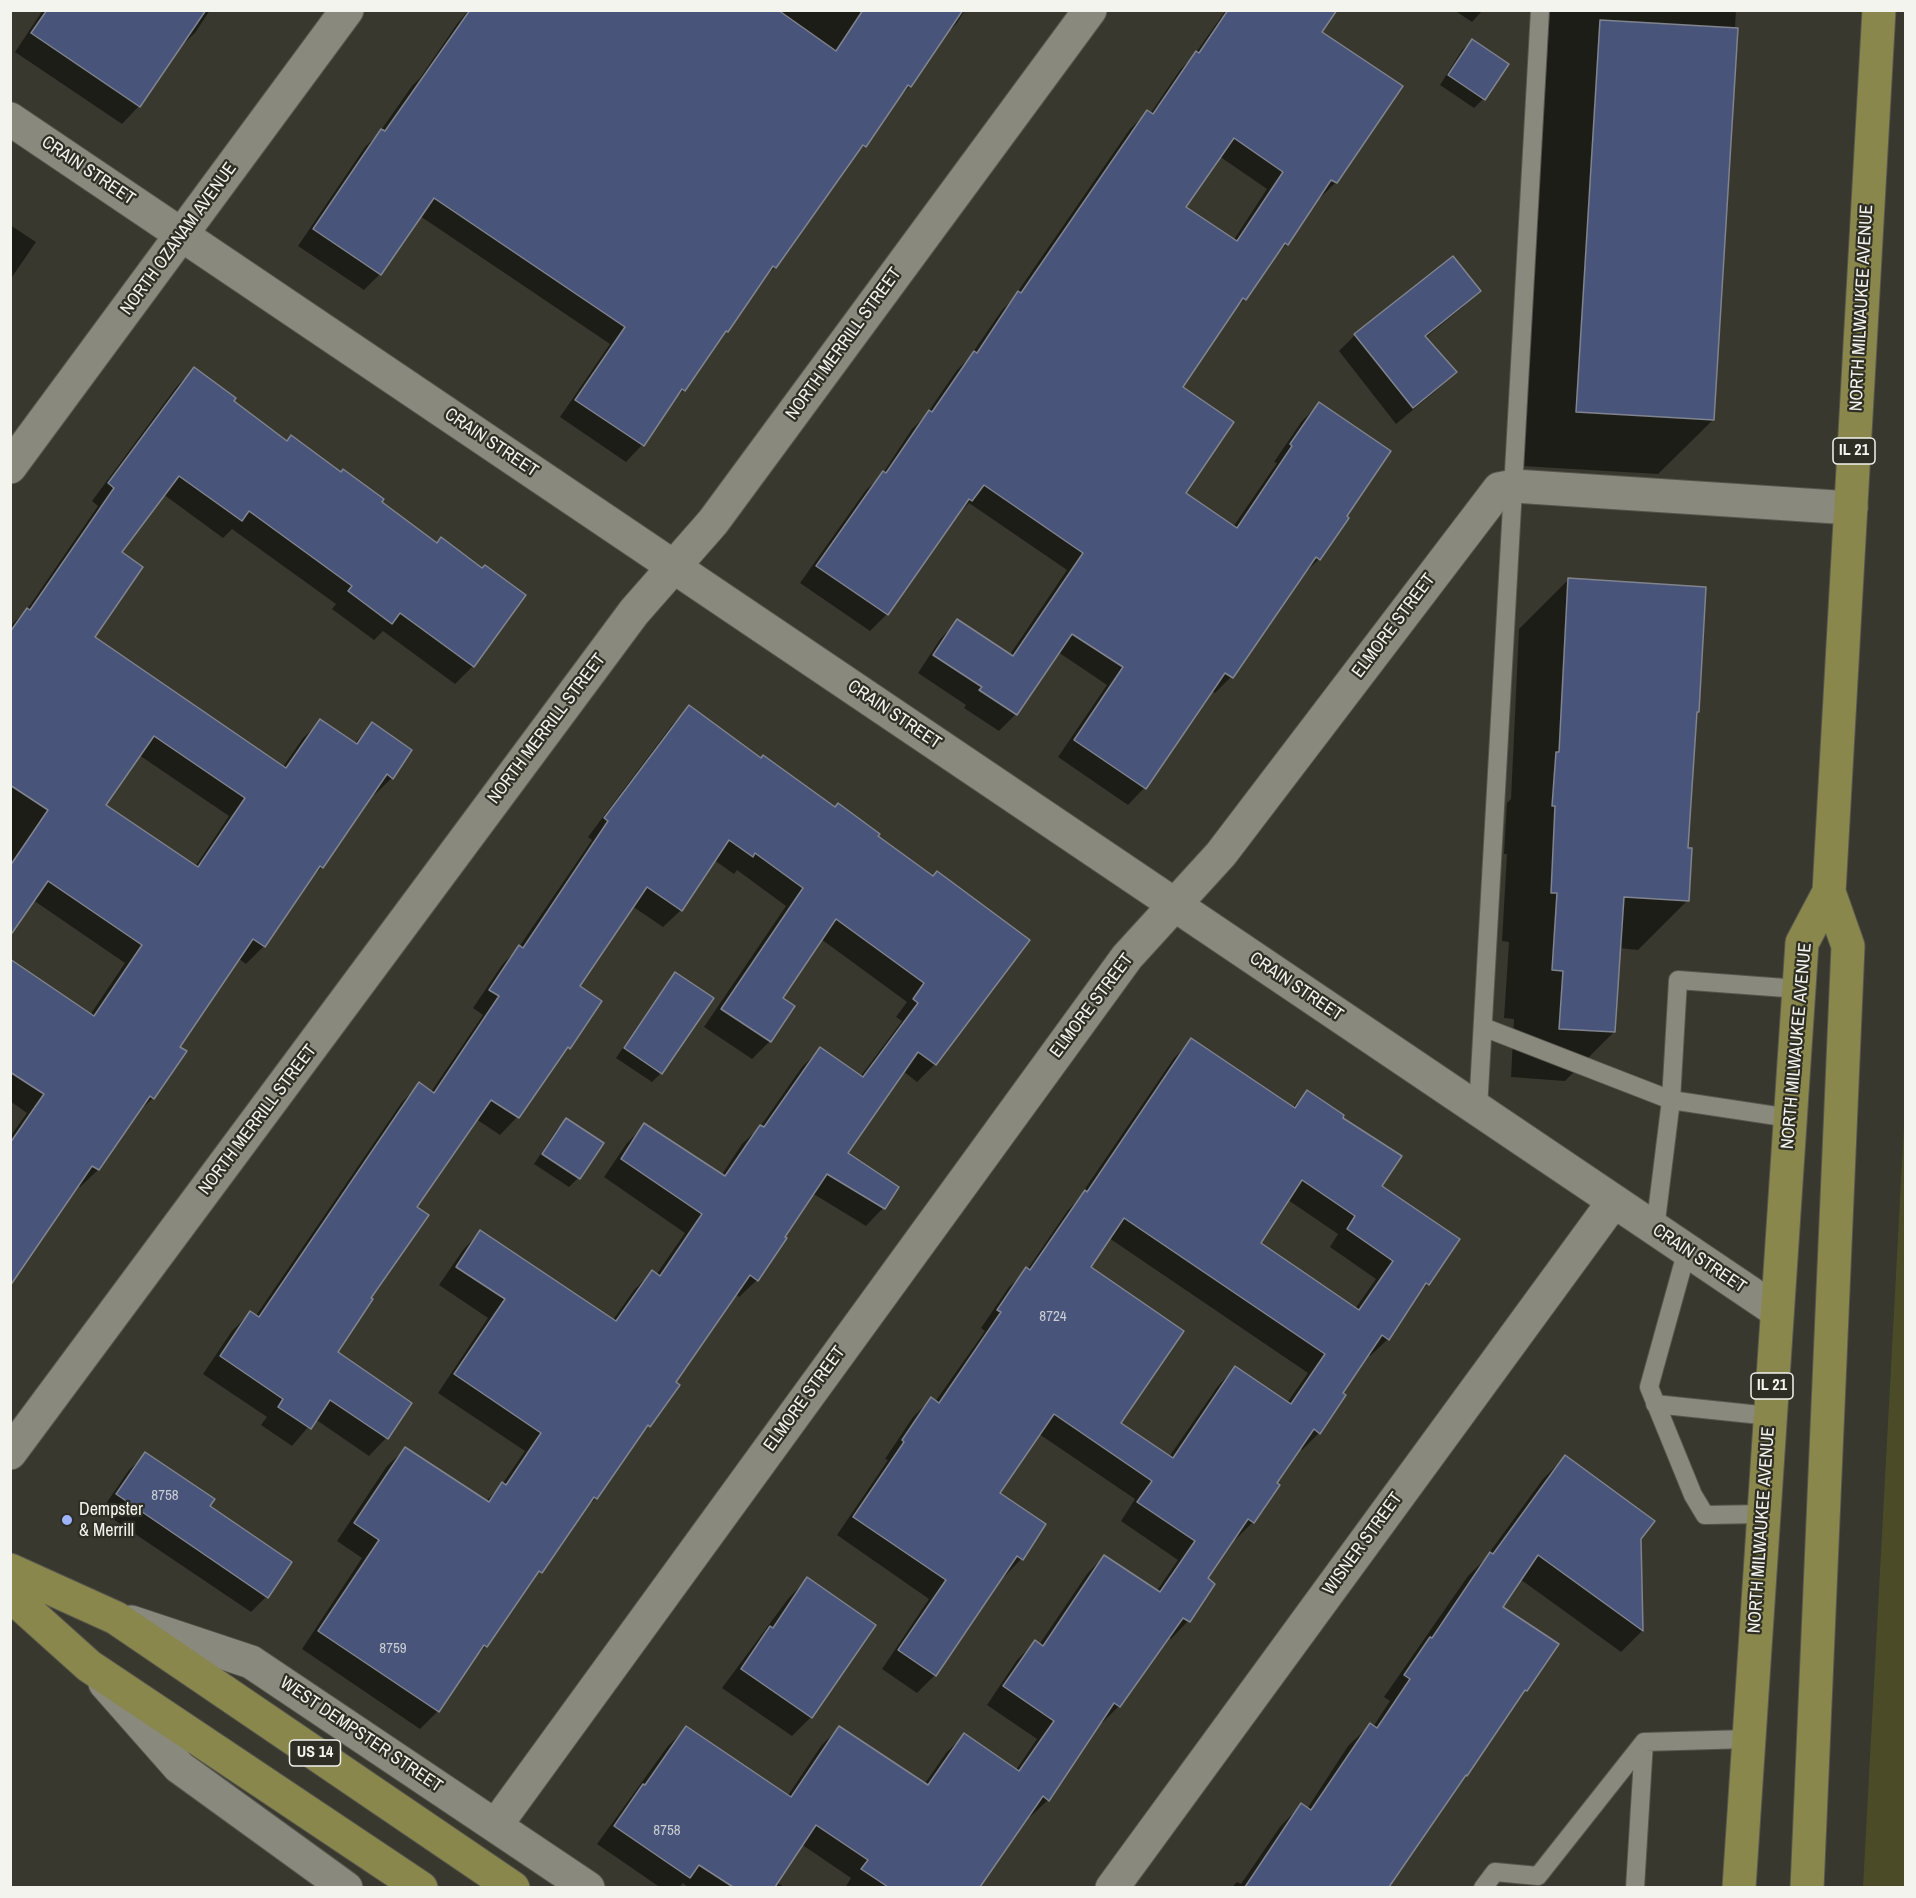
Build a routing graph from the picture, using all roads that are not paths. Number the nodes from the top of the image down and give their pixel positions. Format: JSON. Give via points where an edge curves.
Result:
{"nodes":[{"id":1,"x":347,"y":10,"type":"edge"},
{"id":2,"x":1090,"y":10,"type":"edge"},
{"id":3,"x":1540,"y":10,"type":"edge"},
{"id":4,"x":1879,"y":10,"type":"edge"},
{"id":5,"x":10,"y":119,"type":"edge"},
{"id":6,"x":182,"y":235,"type":"junction"},
{"id":7,"x":10,"y":466,"type":"edge"},
{"id":8,"x":1514,"y":486,"type":"junction"},
{"id":9,"x":1851,"y":508,"type":"junction"},
{"id":10,"x":674,"y":566,"type":"junction"},
{"id":11,"x":1829,"y":892,"type":"junction"},
{"id":12,"x":1176,"y":905,"type":"junction"},
{"id":13,"x":1799,"y":989,"type":"junction"},
{"id":14,"x":1483,"y":1027,"type":"junction"},
{"id":15,"x":1671,"y":1100,"type":"junction"},
{"id":16,"x":1478,"y":1109,"type":"junction"},
{"id":17,"x":1790,"y":1118,"type":"junction"},
{"id":18,"x":1614,"y":1201,"type":"junction"},
{"id":19,"x":1656,"y":1229,"type":"junction"},
{"id":20,"x":1687,"y":1251,"type":"junction"},
{"id":21,"x":1777,"y":1311,"type":"junction"},
{"id":22,"x":1655,"y":1404,"type":"junction"},
{"id":23,"x":1770,"y":1416,"type":"junction"},
{"id":24,"x":10,"y":1453,"type":"edge"},
{"id":25,"x":1763,"y":1514,"type":"junction"},
{"id":26,"x":10,"y":1570,"type":"edge"},
{"id":27,"x":10,"y":1595,"type":"edge"},
{"id":28,"x":116,"y":1618,"type":"junction"},
{"id":29,"x":89,"y":1666,"type":"junction"},
{"id":30,"x":1748,"y":1739,"type":"junction"},
{"id":31,"x":1644,"y":1742,"type":"junction"},
{"id":32,"x":496,"y":1825,"type":"junction"},
{"id":33,"x":346,"y":1887,"type":"edge"},
{"id":34,"x":422,"y":1887,"type":"edge"},
{"id":35,"x":513,"y":1887,"type":"edge"},
{"id":36,"x":588,"y":1887,"type":"edge"},
{"id":37,"x":1112,"y":1887,"type":"edge"},
{"id":38,"x":1483,"y":1887,"type":"edge"},
{"id":39,"x":1635,"y":1887,"type":"edge"},
{"id":40,"x":1739,"y":1887,"type":"edge"},
{"id":41,"x":1807,"y":1887,"type":"edge"}],
"edges":[{"from":1,"to":6,"type":"street","name":"NORTH OZANAM AVENUE"},
{"from":2,"to":10,"type":"street","name":"NORTH MERRILL STREET","via":[[713,522]]},
{"from":3,"to":8,"type":"lane"},
{"from":4,"to":9,"type":"main road","name":"NORTH MILWAUKEE AVENUE","number":"IL 21"},
{"from":5,"to":6,"type":"street","name":"CRAIN STREET"},
{"from":6,"to":7,"type":"street","name":"NORTH OZANAM AVENUE"},
{"from":6,"to":10,"type":"street","name":"CRAIN STREET"},
{"from":8,"to":9,"type":"street"},
{"from":8,"to":12,"type":"street","name":"ELMORE STREET","via":[[1499,489],[1221,854]]},
{"from":8,"to":14,"type":"lane"},
{"from":9,"to":11,"type":"main road","name":"NORTH MILWAUKEE AVENUE","number":"IL 21"},
{"from":10,"to":12,"type":"street","name":"CRAIN STREET"},
{"from":10,"to":24,"type":"street","name":"NORTH MERRILL STREET","via":[[634,612]]},
{"from":11,"to":13,"type":"main road","name":"NORTH MILWAUKEE AVENUE","number":"IL 21","via":[[1802,943]]},
{"from":11,"to":41,"type":"main road","name":"NORTH MILWAUKEE AVENUE","number":"IL 21","via":[[1848,946]]},
{"from":12,"to":16,"type":"street","name":"CRAIN STREET"},
{"from":12,"to":32,"type":"street","name":"ELMORE STREET","via":[[1127,957]]},
{"from":13,"to":15,"type":"lane","via":[[1678,980]]},
{"from":13,"to":17,"type":"main road","name":"NORTH MILWAUKEE AVENUE","number":"IL 21"},
{"from":14,"to":15,"type":"lane"},
{"from":14,"to":16,"type":"lane"},
{"from":15,"to":17,"type":"lane"},
{"from":15,"to":19,"type":"lane"},
{"from":16,"to":18,"type":"street","name":"CRAIN STREET"},
{"from":17,"to":21,"type":"main road","name":"NORTH MILWAUKEE AVENUE","number":"IL 21"},
{"from":18,"to":19,"type":"street","name":"CRAIN STREET"},
{"from":18,"to":37,"type":"street","name":"WISNER STREET"},
{"from":19,"to":20,"type":"street","name":"CRAIN STREET"},
{"from":20,"to":21,"type":"street","name":"CRAIN STREET"},
{"from":20,"to":22,"type":"lane","via":[[1649,1388]]},
{"from":21,"to":23,"type":"main road","name":"NORTH MILWAUKEE AVENUE","number":"IL 21"},
{"from":22,"to":23,"type":"lane"},
{"from":22,"to":25,"type":"lane","via":[[1705,1515]]},
{"from":23,"to":25,"type":"main road","name":"NORTH MILWAUKEE AVENUE","number":"IL 21"},
{"from":25,"to":30,"type":"main road","name":"NORTH MILWAUKEE AVENUE","number":"IL 21"},
{"from":26,"to":28,"type":"main road","name":"WEST DEMPSTER STREET","number":"US 14"},
{"from":27,"to":29,"type":"main road"},
{"from":28,"to":32,"type":"street","name":"WEST DEMPSTER STREET","via":[[251,1662]]},
{"from":28,"to":35,"type":"main road","name":"WEST DEMPSTER STREET","number":"US 14"},
{"from":29,"to":33,"type":"street","via":[[179,1767]]},
{"from":29,"to":34,"type":"main road"},
{"from":30,"to":31,"type":"lane"},
{"from":30,"to":40,"type":"main road","name":"NORTH MILWAUKEE AVENUE","number":"IL 21"},
{"from":31,"to":38,"type":"lane","via":[[1538,1876],[1495,1872]]},
{"from":31,"to":39,"type":"lane"},
{"from":32,"to":36,"type":"street","name":"WEST DEMPSTER STREET"}]}
